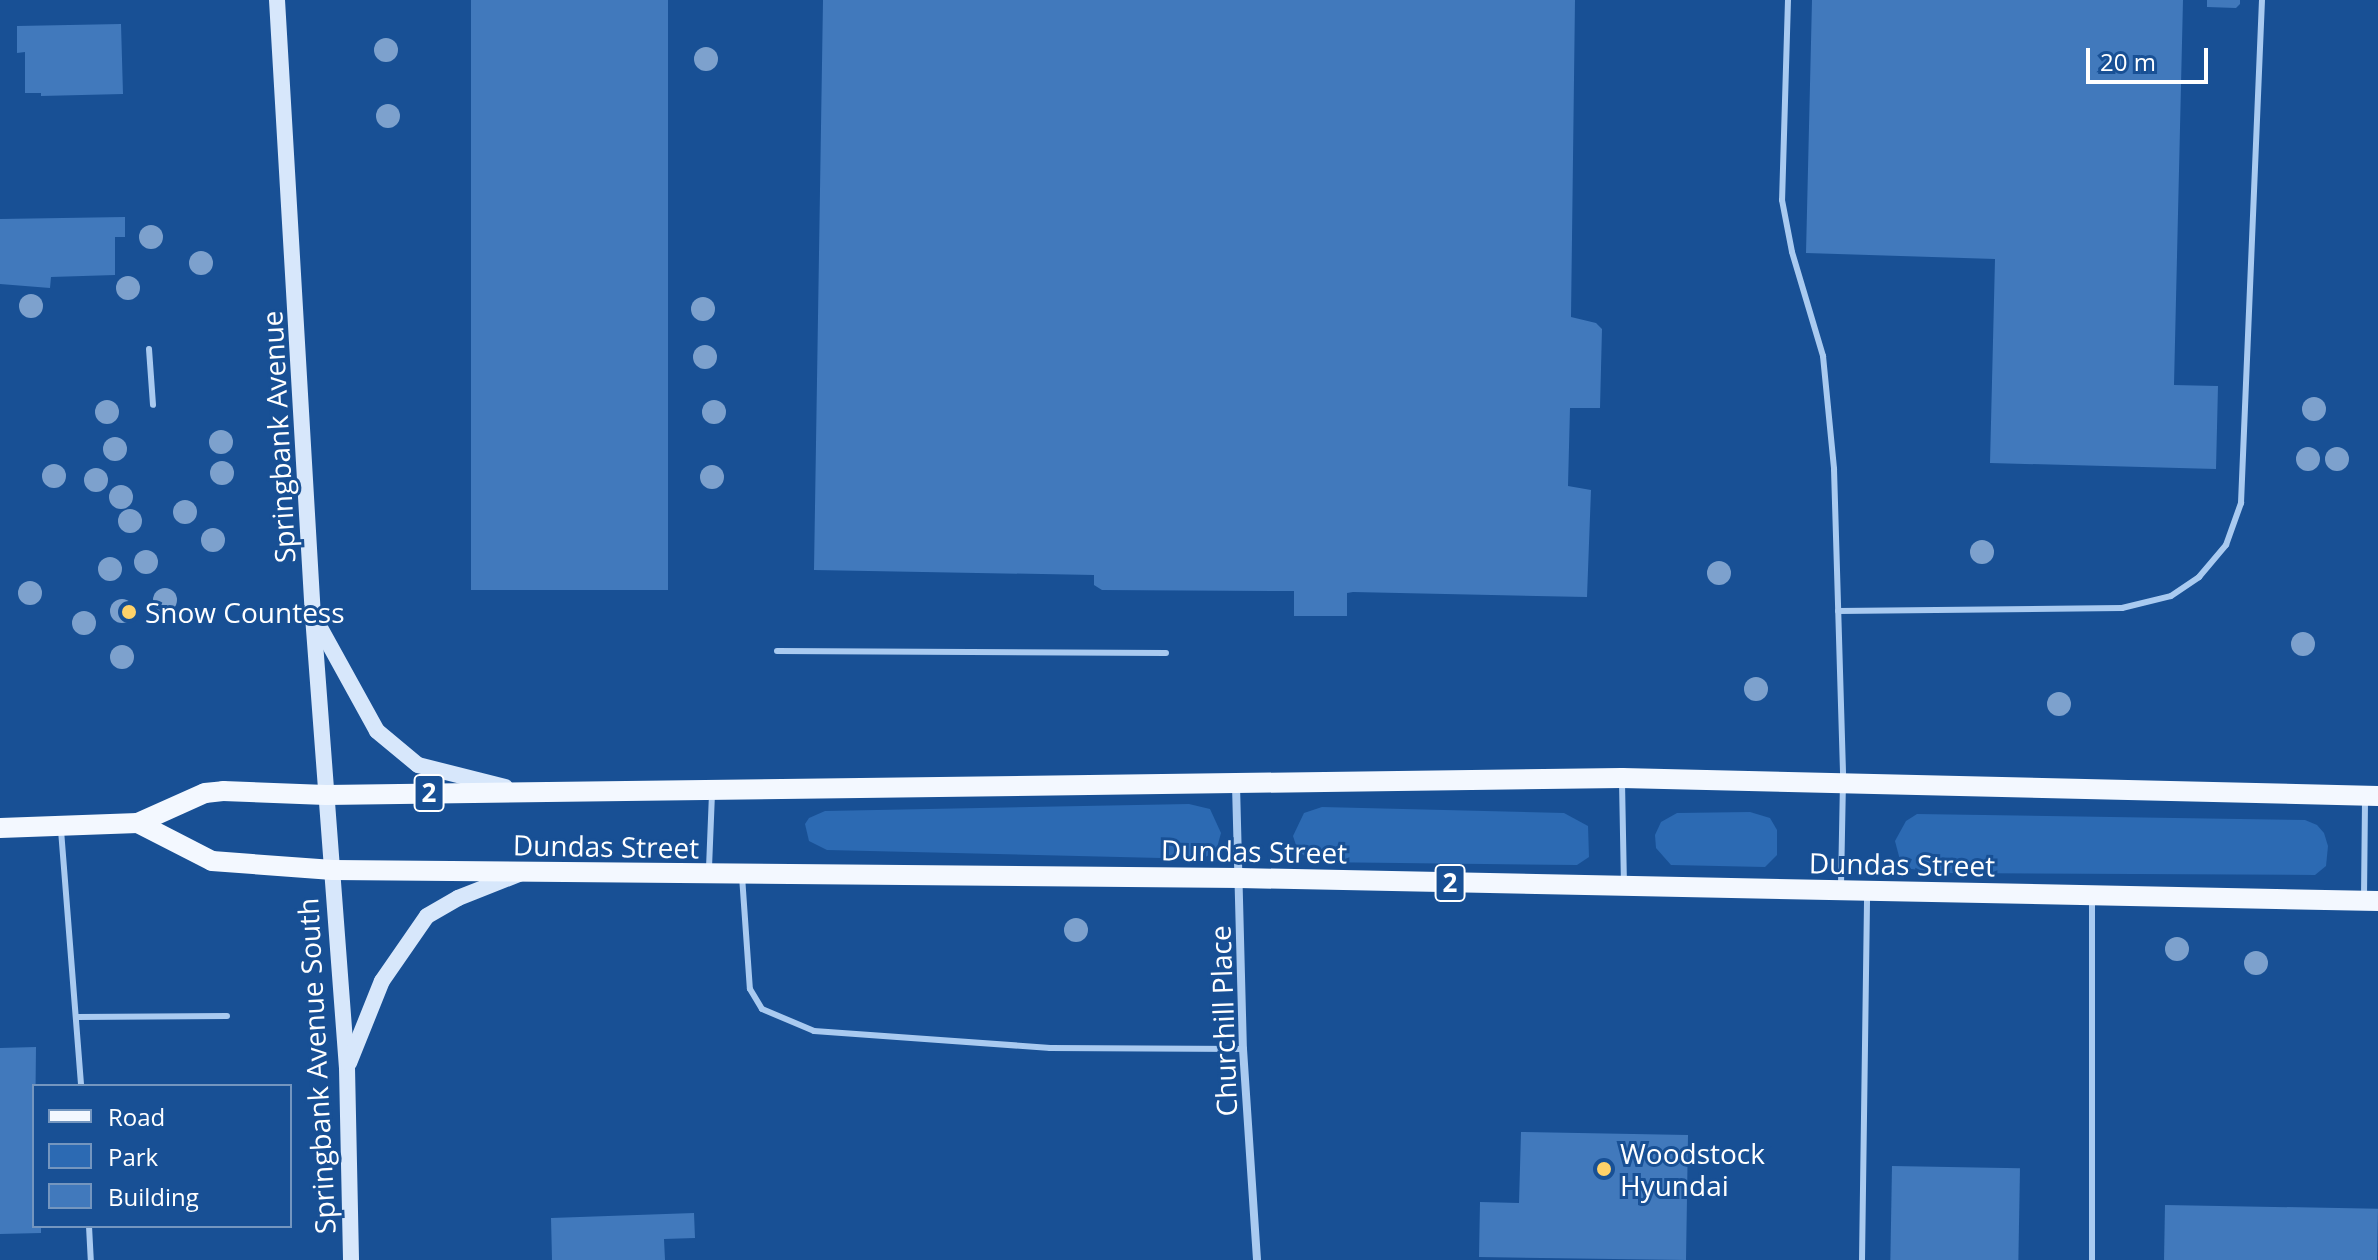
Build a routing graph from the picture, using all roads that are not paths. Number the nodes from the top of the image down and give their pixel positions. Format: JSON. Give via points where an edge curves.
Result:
{"nodes":[{"id":1,"x":277,"y":0,"type":"edge"},
{"id":2,"x":1788,"y":0,"type":"edge"},
{"id":3,"x":2262,"y":0,"type":"edge"},
{"id":4,"x":149,"y":349,"type":"dead end"},
{"id":5,"x":153,"y":405,"type":"dead end"},
{"id":6,"x":1838,"y":611,"type":"junction"},
{"id":7,"x":313,"y":616,"type":"junction"},
{"id":8,"x":777,"y":651,"type":"dead end"},
{"id":9,"x":1166,"y":653,"type":"dead end"},
{"id":10,"x":1622,"y":778,"type":"junction"},
{"id":11,"x":1236,"y":781,"type":"junction"},
{"id":12,"x":1843,"y":781,"type":"junction"},
{"id":13,"x":712,"y":791,"type":"junction"},
{"id":14,"x":531,"y":792,"type":"junction"},
{"id":15,"x":326,"y":795,"type":"junction"},
{"id":16,"x":2372,"y":795,"type":"edge"},
{"id":17,"x":138,"y":823,"type":"junction"},
{"id":18,"x":60,"y":826,"type":"junction"},
{"id":19,"x":0,"y":828,"type":"edge"},
{"id":20,"x":333,"y":870,"type":"junction"},
{"id":21,"x":521,"y":873,"type":"junction"},
{"id":22,"x":709,"y":876,"type":"junction"},
{"id":23,"x":742,"y":876,"type":"junction"},
{"id":24,"x":1240,"y":878,"type":"junction"},
{"id":25,"x":1624,"y":886,"type":"junction"},
{"id":26,"x":1841,"y":891,"type":"junction"},
{"id":27,"x":1867,"y":892,"type":"junction"},
{"id":28,"x":2092,"y":896,"type":"junction"},
{"id":29,"x":2371,"y":901,"type":"edge"},
{"id":30,"x":227,"y":1016,"type":"dead end"},
{"id":31,"x":77,"y":1017,"type":"junction"},
{"id":32,"x":1243,"y":1049,"type":"junction"},
{"id":33,"x":347,"y":1068,"type":"junction"},
{"id":34,"x":81,"y":1084,"type":"edge"},
{"id":35,"x":89,"y":1228,"type":"edge"},
{"id":36,"x":91,"y":1260,"type":"edge"},
{"id":37,"x":351,"y":1260,"type":"edge"},
{"id":38,"x":1257,"y":1260,"type":"edge"},
{"id":39,"x":1862,"y":1260,"type":"edge"},
{"id":40,"x":2092,"y":1260,"type":"edge"}],
"edges":[{"from":1,"to":7,"type":"main road","name":"Springbank Avenue"},
{"from":2,"to":6,"type":"lane","via":[[1782,200],[1823,356],[1834,469]]},
{"from":3,"to":6,"type":"lane","via":[[2241,503],[2226,545],[2199,577],[2171,596],[2122,608]]},
{"from":4,"to":5,"type":"lane"},
{"from":6,"to":12,"type":"lane"},
{"from":7,"to":14,"type":"main road","via":[[377,731],[418,765]]},
{"from":7,"to":15,"type":"main road","name":"Springbank Avenue"},
{"from":8,"to":9,"type":"lane"},
{"from":10,"to":11,"type":"main road","name":"Dundas Street","number":"2"},
{"from":10,"to":12,"type":"main road","name":"Dundas Street","number":"2"},
{"from":10,"to":25,"type":"lane"},
{"from":11,"to":13,"type":"main road","name":"Dundas Street","number":"2"},
{"from":11,"to":24,"type":"street","name":"Churchill Place"},
{"from":12,"to":16,"type":"main road","name":"Dundas Street","number":"2"},
{"from":12,"to":26,"type":"lane"},
{"from":13,"to":14,"type":"main road","name":"Dundas Street","number":"2"},
{"from":13,"to":22,"type":"lane"},
{"from":14,"to":15,"type":"main road","name":"Dundas Street","number":"2"},
{"from":15,"to":17,"type":"main road","name":"Dundas Street","number":"2","via":[[214,792]]},
{"from":15,"to":20,"type":"main road","name":"Springbank Avenue"},
{"from":16,"to":29,"type":"lane"},
{"from":17,"to":18,"type":"main road","name":"Dundas Street","number":"2"},
{"from":17,"to":20,"type":"main road","name":"Dundas Street","number":"2","via":[[212,861]]},
{"from":18,"to":19,"type":"main road","name":"Dundas Street","number":"2"},
{"from":18,"to":31,"type":"lane"},
{"from":20,"to":21,"type":"main road","name":"Dundas Street","number":"2"},
{"from":20,"to":33,"type":"main road","name":"Springbank Avenue South"},
{"from":21,"to":22,"type":"main road","name":"Dundas Street","number":"2"},
{"from":21,"to":33,"type":"main road","via":[[427,916],[382,981]]},
{"from":22,"to":23,"type":"main road","name":"Dundas Street","number":"2"},
{"from":23,"to":24,"type":"main road","name":"Dundas Street","number":"2"},
{"from":23,"to":32,"type":"lane","via":[[750,989],[762,1009],[814,1031],[1050,1048]]},
{"from":24,"to":25,"type":"main road","name":"Dundas Street","number":"2"},
{"from":24,"to":32,"type":"street","name":"Churchill Place"},
{"from":25,"to":26,"type":"main road","name":"Dundas Street","number":"2"},
{"from":26,"to":27,"type":"main road","name":"Dundas Street","number":"2"},
{"from":27,"to":28,"type":"main road","name":"Dundas Street","number":"2"},
{"from":27,"to":39,"type":"lane"},
{"from":28,"to":29,"type":"main road","name":"Dundas Street","number":"2"},
{"from":28,"to":40,"type":"lane"},
{"from":30,"to":31,"type":"lane"},
{"from":31,"to":34,"type":"lane"},
{"from":32,"to":38,"type":"street","name":"Churchill Place"},
{"from":33,"to":37,"type":"main road","name":"Springbank Avenue South"},
{"from":35,"to":36,"type":"lane"}]}
